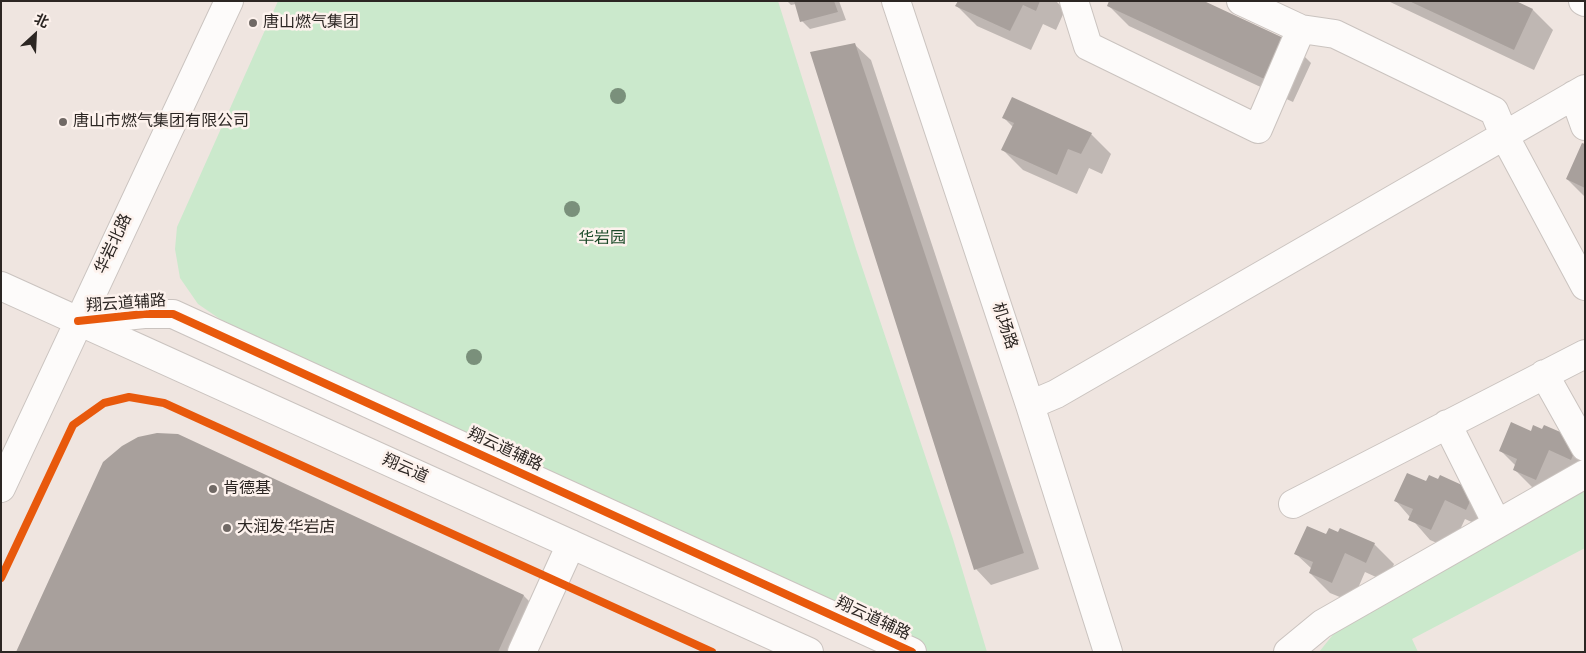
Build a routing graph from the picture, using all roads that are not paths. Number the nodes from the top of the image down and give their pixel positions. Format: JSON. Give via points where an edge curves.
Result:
{"nodes":[{"id":1,"x":229,"y":1,"type":"edge"},
{"id":2,"x":896,"y":1,"type":"edge"},
{"id":3,"x":1074,"y":1,"type":"edge"},
{"id":4,"x":1241,"y":1,"type":"edge"},
{"id":5,"x":1301,"y":29,"type":"junction"},
{"id":6,"x":1579,"y":92,"type":"edge"},
{"id":7,"x":1585,"y":126,"type":"edge"},
{"id":8,"x":1504,"y":135,"type":"junction"},
{"id":9,"x":1,"y":286,"type":"edge"},
{"id":10,"x":1585,"y":286,"type":"edge"},
{"id":11,"x":78,"y":321,"type":"junction"},
{"id":12,"x":1585,"y":354,"type":"edge"},
{"id":13,"x":1544,"y":374,"type":"junction"},
{"id":14,"x":1030,"y":404,"type":"junction"},
{"id":15,"x":1447,"y":424,"type":"junction"},
{"id":16,"x":1585,"y":447,"type":"edge"},
{"id":17,"x":1585,"y":474,"type":"edge"},
{"id":18,"x":1,"y":488,"type":"edge"},
{"id":19,"x":1293,"y":504,"type":"dead end"},
{"id":20,"x":1496,"y":522,"type":"junction"},
{"id":21,"x":571,"y":544,"type":"junction"},
{"id":22,"x":522,"y":652,"type":"edge"},
{"id":23,"x":809,"y":652,"type":"edge"},
{"id":24,"x":912,"y":652,"type":"edge"},
{"id":25,"x":1108,"y":652,"type":"edge"},
{"id":26,"x":1288,"y":652,"type":"edge"}],
"edges":[{"from":1,"to":11,"type":"street","name":"华岩北路"},
{"from":2,"to":14,"type":"street","name":"机场路"},
{"from":3,"to":5,"type":"street","via":[[1088,46],[1258,129]]},
{"from":4,"to":5,"type":"street"},
{"from":5,"to":8,"type":"street","via":[[1335,34],[1494,111]]},
{"from":6,"to":7,"type":"street"},
{"from":6,"to":8,"type":"street"},
{"from":8,"to":10,"type":"street"},
{"from":8,"to":14,"type":"street","via":[[1065,389]]},
{"from":9,"to":11,"type":"street","name":"翔云道"},
{"from":11,"to":18,"type":"street","name":"华岩北路"},
{"from":11,"to":21,"type":"street","name":"翔云道"},
{"from":11,"to":24,"type":"street","name":"翔云道辅路","via":[[173,314]]},
{"from":12,"to":13,"type":"street"},
{"from":13,"to":15,"type":"street"},
{"from":13,"to":16,"type":"street"},
{"from":14,"to":25,"type":"street","name":"机场路"},
{"from":15,"to":19,"type":"street"},
{"from":15,"to":20,"type":"street"},
{"from":17,"to":20,"type":"street"},
{"from":20,"to":26,"type":"street","via":[[1322,624]]},
{"from":21,"to":22,"type":"street"},
{"from":21,"to":23,"type":"street","name":"翔云道"}]}
